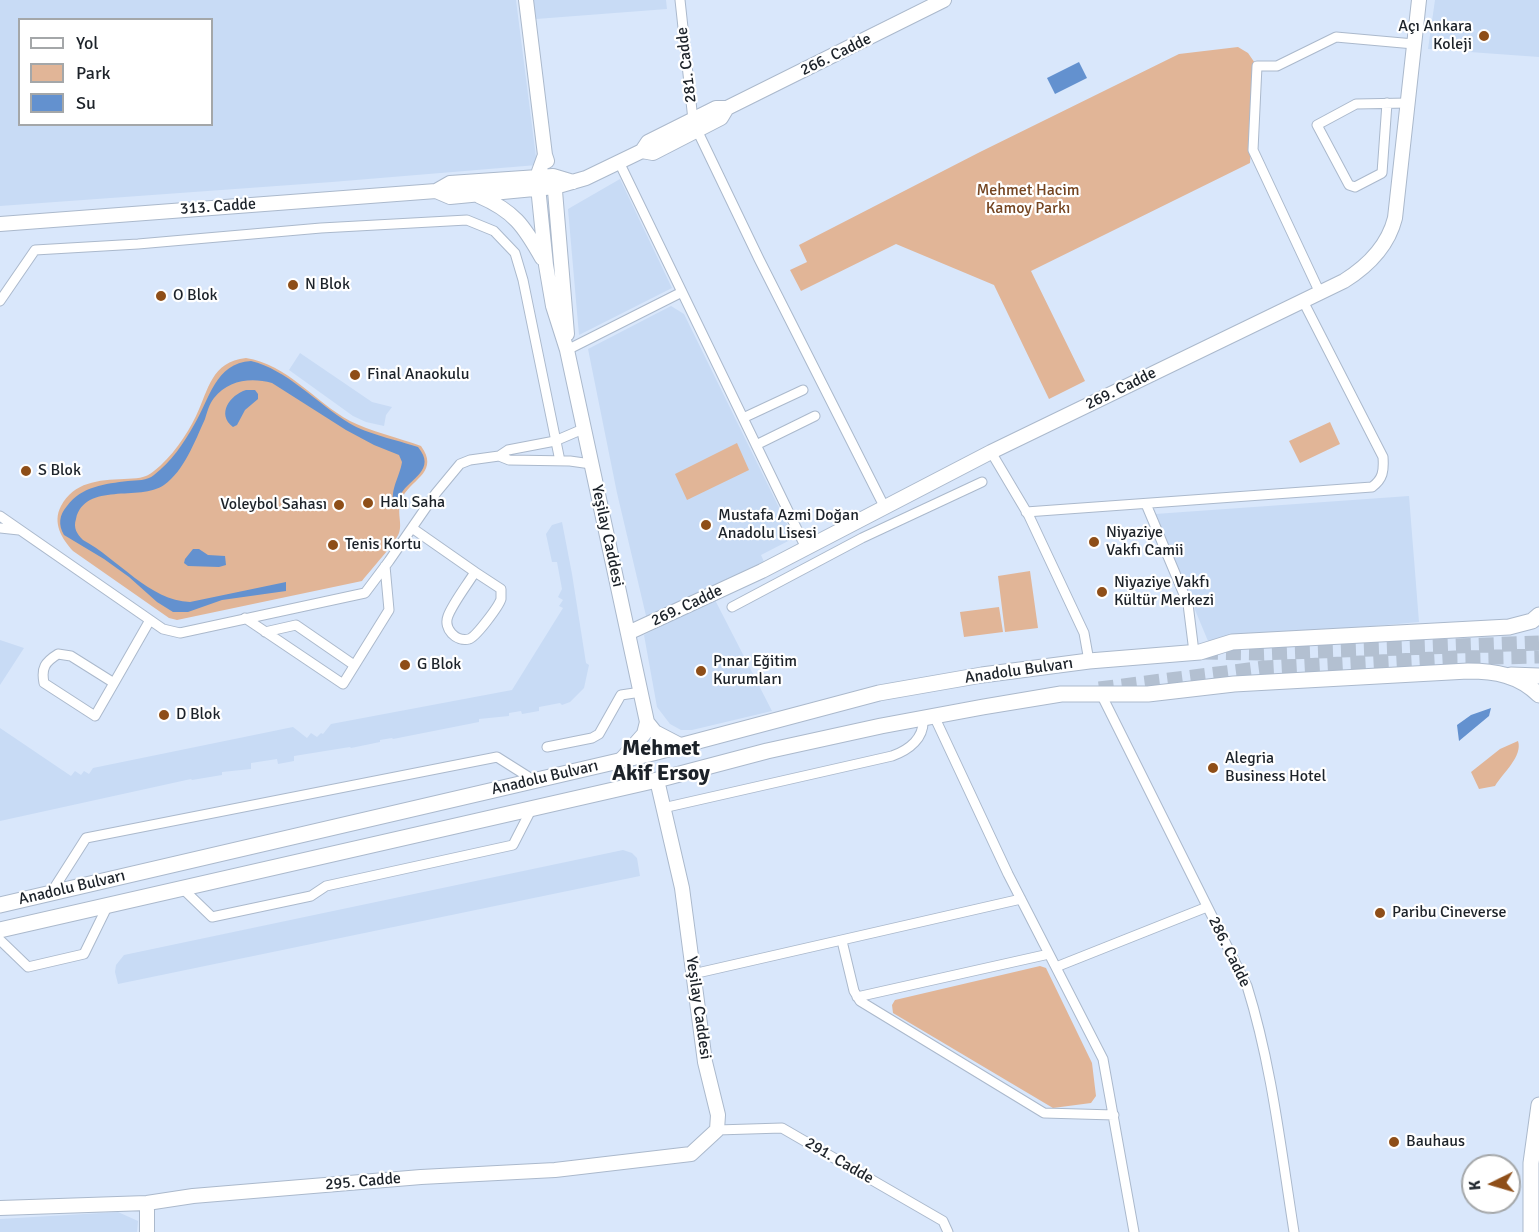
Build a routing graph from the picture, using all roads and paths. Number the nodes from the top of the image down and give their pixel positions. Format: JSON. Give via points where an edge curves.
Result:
{"nodes":[{"id":1,"x":526,"y":0,"type":"edge"},
{"id":2,"x":680,"y":0,"type":"edge"},
{"id":3,"x":944,"y":0,"type":"edge"},
{"id":4,"x":1419,"y":0,"type":"edge"},
{"id":5,"x":1414,"y":44,"type":"junction"},
{"id":6,"x":1387,"y":103,"type":"junction"},
{"id":7,"x":1408,"y":103,"type":"junction"},
{"id":8,"x":695,"y":125,"type":"junction"},
{"id":9,"x":619,"y":162,"type":"junction"},
{"id":10,"x":546,"y":182,"type":"junction"},
{"id":11,"x":436,"y":191,"type":"junction"},
{"id":12,"x":477,"y":195,"type":"junction"},
{"id":13,"x":0,"y":224,"type":"edge"},
{"id":14,"x":546,"y":265,"type":"junction"},
{"id":15,"x":682,"y":292,"type":"junction"},
{"id":16,"x":1320,"y":293,"type":"junction"},
{"id":17,"x":0,"y":301,"type":"edge"},
{"id":18,"x":1303,"y":301,"type":"junction"},
{"id":19,"x":567,"y":350,"type":"junction"},
{"id":20,"x":803,"y":390,"type":"dead end"},
{"id":21,"x":816,"y":416,"type":"dead end"},
{"id":22,"x":743,"y":418,"type":"junction"},
{"id":23,"x":583,"y":429,"type":"junction"},
{"id":24,"x":555,"y":441,"type":"junction"},
{"id":25,"x":756,"y":446,"type":"junction"},
{"id":26,"x":992,"y":452,"type":"junction"},
{"id":27,"x":499,"y":456,"type":"junction"},
{"id":28,"x":560,"y":461,"type":"junction"},
{"id":29,"x":591,"y":464,"type":"junction"},
{"id":30,"x":982,"y":482,"type":"dead end"},
{"id":31,"x":1146,"y":504,"type":"junction"},
{"id":32,"x":884,"y":506,"type":"junction"},
{"id":33,"x":1026,"y":512,"type":"junction"},
{"id":34,"x":0,"y":516,"type":"edge"},
{"id":35,"x":854,"y":522,"type":"junction"},
{"id":36,"x":0,"y":528,"type":"edge"},
{"id":37,"x":412,"y":528,"type":"junction"},
{"id":38,"x":21,"y":530,"type":"junction"},
{"id":39,"x":862,"y":538,"type":"junction"},
{"id":40,"x":806,"y":548,"type":"junction"},
{"id":41,"x":385,"y":566,"type":"junction"},
{"id":42,"x":475,"y":572,"type":"junction"},
{"id":43,"x":732,"y":607,"type":"dead end"},
{"id":44,"x":245,"y":618,"type":"junction"},
{"id":45,"x":1536,"y":619,"type":"edge"},
{"id":46,"x":150,"y":620,"type":"junction"},
{"id":47,"x":265,"y":632,"type":"junction"},
{"id":48,"x":628,"y":633,"type":"junction"},
{"id":49,"x":1197,"y":652,"type":"junction"},
{"id":50,"x":1089,"y":661,"type":"junction"},
{"id":51,"x":354,"y":665,"type":"junction"},
{"id":52,"x":1502,"y":674,"type":"junction"},
{"id":53,"x":1539,"y":676,"type":"edge"},
{"id":54,"x":114,"y":682,"type":"junction"},
{"id":55,"x":641,"y":692,"type":"junction"},
{"id":56,"x":1101,"y":694,"type":"junction"},
{"id":57,"x":1539,"y":695,"type":"edge"},
{"id":58,"x":928,"y":717,"type":"junction"},
{"id":59,"x":647,"y":722,"type":"junction"},
{"id":60,"x":680,"y":745,"type":"junction"},
{"id":61,"x":548,"y":747,"type":"dead end"},
{"id":62,"x":621,"y":760,"type":"junction"},
{"id":63,"x":657,"y":780,"type":"junction"},
{"id":64,"x":535,"y":781,"type":"junction"},
{"id":65,"x":531,"y":808,"type":"junction"},
{"id":66,"x":663,"y":808,"type":"junction"},
{"id":67,"x":182,"y":888,"type":"junction"},
{"id":68,"x":50,"y":893,"type":"junction"},
{"id":69,"x":1021,"y":899,"type":"junction"},
{"id":70,"x":0,"y":905,"type":"edge"},
{"id":71,"x":108,"y":905,"type":"junction"},
{"id":72,"x":1207,"y":907,"type":"junction"},
{"id":73,"x":0,"y":930,"type":"edge"},
{"id":74,"x":0,"y":940,"type":"edge"},
{"id":75,"x":842,"y":941,"type":"junction"},
{"id":76,"x":1049,"y":954,"type":"junction"},
{"id":77,"x":1056,"y":968,"type":"junction"},
{"id":78,"x":693,"y":974,"type":"junction"},
{"id":79,"x":857,"y":997,"type":"junction"},
{"id":80,"x":1539,"y":1105,"type":"edge"},
{"id":81,"x":1114,"y":1115,"type":"junction"},
{"id":82,"x":717,"y":1130,"type":"junction"},
{"id":83,"x":147,"y":1203,"type":"junction"},
{"id":84,"x":0,"y":1208,"type":"edge"},
{"id":85,"x":147,"y":1232,"type":"edge"},
{"id":86,"x":948,"y":1232,"type":"edge"},
{"id":87,"x":1134,"y":1232,"type":"edge"},
{"id":88,"x":1294,"y":1232,"type":"edge"},
{"id":89,"x":1531,"y":1232,"type":"edge"}],
"edges":[{"from":1,"to":10,"type":"street","name":"Yeşilay Caddesi"},
{"from":2,"to":8,"type":"street","name":"281. Cadde"},
{"from":3,"to":8,"type":"street","name":"266. Cadde","via":[[727,108],[716,108]]},
{"from":4,"to":5,"type":"street","name":"269. Cadde"},
{"from":5,"to":7,"type":"street","name":"269. Cadde"},
{"from":5,"to":16,"type":"street","via":[[1336,37],[1277,66],[1257,66],[1253,150]]},
{"from":6,"to":6,"type":"street","via":[[1356,104],[1317,125],[1349,185],[1355,187],[1382,173]]},
{"from":6,"to":7,"type":"street"},
{"from":7,"to":16,"type":"street","name":"269. Cadde","via":[[1393,228],[1382,247],[1358,272]]},
{"from":8,"to":9,"type":"street","name":"266. Cadde","via":[[653,153],[642,151]]},
{"from":8,"to":32,"type":"street","name":"281. Cadde"},
{"from":9,"to":10,"type":"street","name":"266. Cadde","via":[[573,182]]},
{"from":9,"to":15,"type":"street"},
{"from":10,"to":11,"type":"street","name":"313. Cadde","via":[[450,183]]},
{"from":10,"to":12,"type":"street","name":"313. Cadde"},
{"from":10,"to":14,"type":"street","name":"Yeşilay Caddesi"},
{"from":10,"to":19,"type":"street","name":"Yeşilay Caddesi","via":[[566,313]]},
{"from":11,"to":12,"type":"street","name":"313. Cadde","via":[[450,197]]},
{"from":11,"to":13,"type":"street","name":"313. Cadde"},
{"from":12,"to":14,"type":"street","via":[[513,215],[526,229]]},
{"from":14,"to":19,"type":"street","name":"Yeşilay Caddesi","via":[[553,306]]},
{"from":15,"to":19,"type":"street"},
{"from":15,"to":22,"type":"street"},
{"from":16,"to":18,"type":"street","name":"269. Cadde"},
{"from":17,"to":24,"type":"street","via":[[35,250],[466,220],[494,231],[515,254]]},
{"from":18,"to":26,"type":"street","name":"269. Cadde"},
{"from":18,"to":31,"type":"street","via":[[1383,457],[1380,482],[1372,487]]},
{"from":19,"to":23,"type":"street","name":"Yeşilay Caddesi"},
{"from":20,"to":22,"type":"street"},
{"from":21,"to":25,"type":"street"},
{"from":22,"to":25,"type":"street"},
{"from":23,"to":24,"type":"street"},
{"from":23,"to":29,"type":"street","name":"Yeşilay Caddesi"},
{"from":24,"to":27,"type":"street","via":[[508,450]]},
{"from":24,"to":28,"type":"street"},
{"from":25,"to":40,"type":"street"},
{"from":26,"to":32,"type":"street","name":"269. Cadde"},
{"from":26,"to":33,"type":"street"},
{"from":27,"to":28,"type":"street","via":[[509,460]]},
{"from":27,"to":37,"type":"street","via":[[460,464]]},
{"from":28,"to":29,"type":"street"},
{"from":29,"to":48,"type":"street","name":"Yeşilay Caddesi"},
{"from":30,"to":39,"type":"street"},
{"from":31,"to":33,"type":"street"},
{"from":31,"to":49,"type":"street","via":[[1188,604]]},
{"from":32,"to":35,"type":"street","name":"269. Cadde"},
{"from":33,"to":50,"type":"street","via":[[1084,633]]},
{"from":34,"to":38,"type":"street"},
{"from":35,"to":39,"type":"street"},
{"from":35,"to":40,"type":"street","name":"269. Cadde"},
{"from":36,"to":38,"type":"street"},
{"from":37,"to":41,"type":"street"},
{"from":37,"to":42,"type":"street"},
{"from":38,"to":46,"type":"street"},
{"from":39,"to":43,"type":"street"},
{"from":40,"to":48,"type":"street","name":"269. Cadde"},
{"from":41,"to":44,"type":"street","via":[[364,592]]},
{"from":41,"to":51,"type":"street","via":[[389,610]]},
{"from":42,"to":42,"type":"street","via":[[448,616],[449,632],[460,639],[477,635],[501,598],[501,589]]},
{"from":44,"to":46,"type":"street","via":[[180,633],[163,629]]},
{"from":44,"to":47,"type":"street"},
{"from":45,"to":49,"type":"main road","name":"Anadolu Bulvarı","via":[[1509,627],[1232,642]]},
{"from":46,"to":54,"type":"street"},
{"from":47,"to":51,"type":"street","via":[[296,625]]},
{"from":47,"to":51,"type":"street","via":[[343,684]]},
{"from":48,"to":55,"type":"street","name":"Yeşilay Caddesi"},
{"from":49,"to":50,"type":"main road","name":"Anadolu Bulvarı"},
{"from":50,"to":60,"type":"main road","name":"Anadolu Bulvarı","via":[[879,693]]},
{"from":52,"to":53,"type":"main road","name":"Anadolu Bulvarı"},
{"from":52,"to":56,"type":"main road","name":"Anadolu Bulvarı","via":[[1468,671]]},
{"from":52,"to":57,"type":"main road"},
{"from":54,"to":54,"type":"street","via":[[71,656],[58,654],[48,660],[42,673],[44,683],[95,716]]},
{"from":55,"to":59,"type":"street","name":"Yeşilay Caddesi"},
{"from":55,"to":61,"type":"street","via":[[621,695],[592,738]]},
{"from":56,"to":58,"type":"main road","name":"Anadolu Bulvarı","via":[[1060,694]]},
{"from":56,"to":72,"type":"street","name":"286. Cadde"},
{"from":58,"to":63,"type":"main road","name":"Anadolu Bulvarı","via":[[767,751]]},
{"from":58,"to":66,"type":"street","via":[[918,738],[892,756]]},
{"from":58,"to":69,"type":"street"},
{"from":59,"to":60,"type":"street","via":[[655,732]]},
{"from":59,"to":62,"type":"street","via":[[644,734]]},
{"from":60,"to":62,"type":"main road","name":"Anadolu Bulvarı"},
{"from":62,"to":64,"type":"main road","name":"Anadolu Bulvarı"},
{"from":63,"to":65,"type":"main road","name":"Anadolu Bulvarı"},
{"from":63,"to":66,"type":"street","name":"Yeşilay Caddesi"},
{"from":64,"to":68,"type":"main road","name":"Anadolu Bulvarı"},
{"from":64,"to":68,"type":"street","via":[[498,757],[86,838]]},
{"from":65,"to":67,"type":"main road","name":"Anadolu Bulvarı"},
{"from":65,"to":67,"type":"street","via":[[513,845],[326,886],[310,896],[212,917]]},
{"from":66,"to":78,"type":"street","name":"Yeşilay Caddesi","via":[[682,888]]},
{"from":67,"to":71,"type":"main road","name":"Anadolu Bulvarı"},
{"from":68,"to":70,"type":"main road","name":"Anadolu Bulvarı"},
{"from":69,"to":75,"type":"street"},
{"from":69,"to":76,"type":"street"},
{"from":71,"to":73,"type":"main road","name":"Anadolu Bulvarı"},
{"from":71,"to":74,"type":"street","via":[[84,954],[28,967]]},
{"from":72,"to":77,"type":"street"},
{"from":72,"to":88,"type":"street","name":"286. Cadde","via":[[1247,986],[1258,1024]]},
{"from":75,"to":78,"type":"street"},
{"from":75,"to":79,"type":"street"},
{"from":76,"to":77,"type":"street"},
{"from":76,"to":79,"type":"street"},
{"from":77,"to":81,"type":"street","via":[[1103,1059]]},
{"from":78,"to":82,"type":"street","name":"Yeşilay Caddesi","via":[[705,1062],[718,1115]]},
{"from":79,"to":81,"type":"street","via":[[1044,1113]]},
{"from":80,"to":89,"type":"main road","via":[[1531,1163]]},
{"from":81,"to":87,"type":"street"},
{"from":82,"to":83,"type":"street","name":"295. Cadde","via":[[691,1154],[555,1170],[410,1178]]},
{"from":82,"to":86,"type":"street","name":"291. Cadde","via":[[782,1128],[942,1221]]},
{"from":83,"to":84,"type":"street","name":"295. Cadde"},
{"from":83,"to":85,"type":"street"}]}
